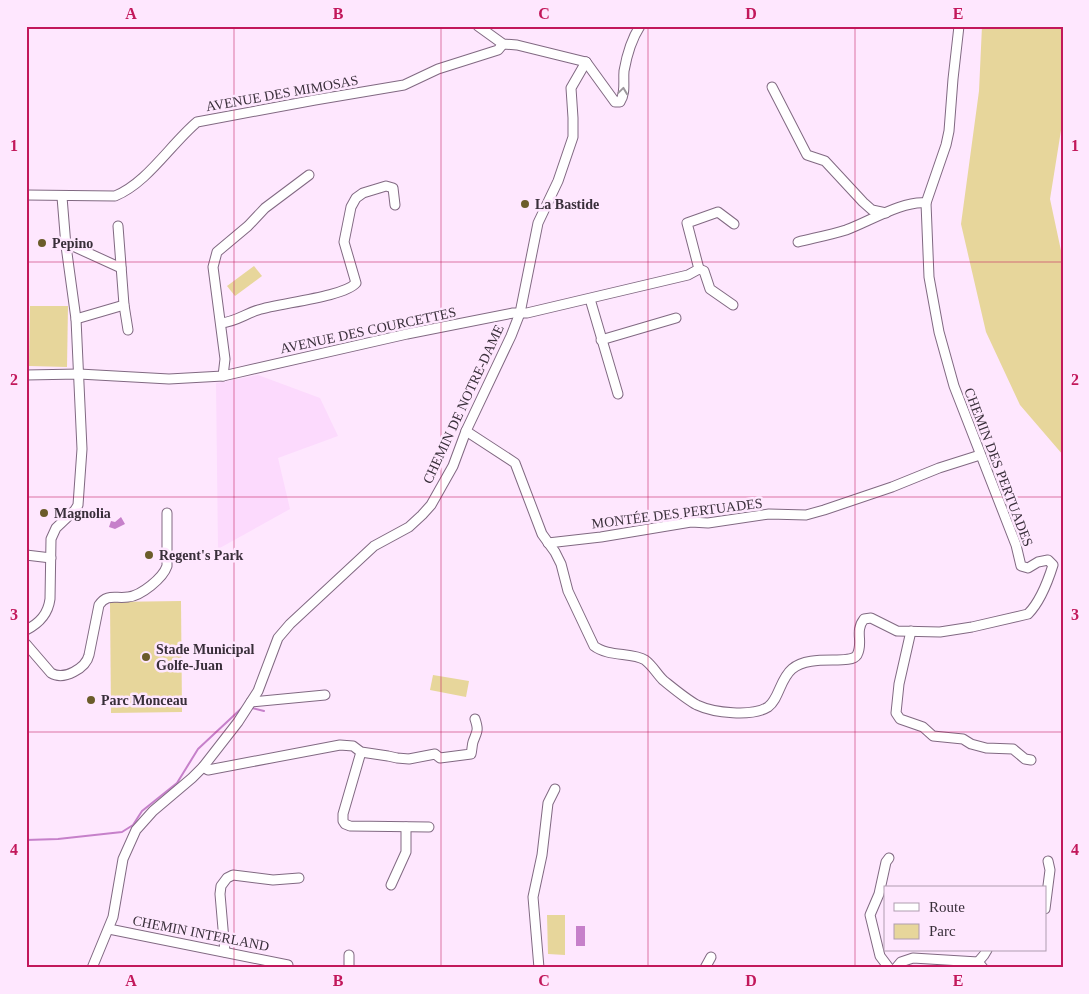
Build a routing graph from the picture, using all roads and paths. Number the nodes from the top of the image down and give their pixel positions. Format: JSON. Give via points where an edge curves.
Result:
{"nodes":[{"id":1,"x":478,"y":26,"type":"edge"},
{"id":2,"x":640,"y":26,"type":"edge"},
{"id":3,"x":959,"y":26,"type":"edge"},
{"id":4,"x":503,"y":44,"type":"junction"},
{"id":5,"x":586,"y":62,"type":"junction"},
{"id":6,"x":772,"y":88,"type":"dead end"},
{"id":7,"x":308,"y":175,"type":"dead end"},
{"id":8,"x":26,"y":195,"type":"edge"},
{"id":9,"x":62,"y":197,"type":"junction"},
{"id":10,"x":926,"y":203,"type":"junction"},
{"id":11,"x":395,"y":205,"type":"dead end"},
{"id":12,"x":886,"y":213,"type":"junction"},
{"id":13,"x":734,"y":224,"type":"dead end"},
{"id":14,"x":118,"y":226,"type":"dead end"},
{"id":15,"x":798,"y":242,"type":"dead end"},
{"id":16,"x":66,"y":246,"type":"junction"},
{"id":17,"x":121,"y":268,"type":"junction"},
{"id":18,"x":699,"y":269,"type":"junction"},
{"id":19,"x":590,"y":299,"type":"junction"},
{"id":20,"x":124,"y":305,"type":"junction"},
{"id":21,"x":733,"y":305,"type":"dead end"},
{"id":22,"x":520,"y":313,"type":"junction"},
{"id":23,"x":676,"y":318,"type":"dead end"},
{"id":24,"x":76,"y":319,"type":"junction"},
{"id":25,"x":221,"y":323,"type":"junction"},
{"id":26,"x":128,"y":330,"type":"dead end"},
{"id":27,"x":601,"y":340,"type":"junction"},
{"id":28,"x":78,"y":374,"type":"junction"},
{"id":29,"x":26,"y":375,"type":"edge"},
{"id":30,"x":223,"y":376,"type":"junction"},
{"id":31,"x":618,"y":394,"type":"dead end"},
{"id":32,"x":466,"y":430,"type":"junction"},
{"id":33,"x":980,"y":455,"type":"junction"},
{"id":34,"x":167,"y":513,"type":"dead end"},
{"id":35,"x":548,"y":543,"type":"junction"},
{"id":36,"x":26,"y":554,"type":"edge"},
{"id":37,"x":51,"y":558,"type":"junction"},
{"id":38,"x":26,"y":630,"type":"edge"},
{"id":39,"x":911,"y":631,"type":"junction"},
{"id":40,"x":26,"y":644,"type":"edge"},
{"id":41,"x":325,"y":695,"type":"dead end"},
{"id":42,"x":251,"y":702,"type":"junction"},
{"id":43,"x":475,"y":719,"type":"dead end"},
{"id":44,"x":361,"y":752,"type":"junction"},
{"id":45,"x":1030,"y":760,"type":"dead end"},
{"id":46,"x":203,"y":767,"type":"junction"},
{"id":47,"x":555,"y":788,"type":"dead end"},
{"id":48,"x":406,"y":827,"type":"junction"},
{"id":49,"x":429,"y":828,"type":"dead end"},
{"id":50,"x":889,"y":858,"type":"dead end"},
{"id":51,"x":1048,"y":861,"type":"dead end"},
{"id":52,"x":299,"y":878,"type":"dead end"},
{"id":53,"x":391,"y":886,"type":"dead end"},
{"id":54,"x":1046,"y":902,"type":"edge"},
{"id":55,"x":109,"y":929,"type":"junction"},
{"id":56,"x":225,"y":952,"type":"junction"},
{"id":57,"x":986,"y":952,"type":"edge"},
{"id":58,"x":349,"y":955,"type":"dead end"},
{"id":59,"x":711,"y":957,"type":"dead end"},
{"id":60,"x":288,"y":965,"type":"dead end"},
{"id":61,"x":980,"y":965,"type":"edge"},
{"id":62,"x":92,"y":968,"type":"edge"},
{"id":63,"x":349,"y":968,"type":"edge"},
{"id":64,"x":539,"y":968,"type":"edge"},
{"id":65,"x":705,"y":968,"type":"edge"},
{"id":66,"x":890,"y":968,"type":"edge"},
{"id":67,"x":896,"y":968,"type":"edge"}],
"edges":[{"from":1,"to":4,"type":"street"},
{"from":5,"to":2,"type":"street","one_way":true,"via":[[615,102],[620,102],[632,39]]},
{"from":3,"to":10,"type":"street","name":"CHEMIN DES PERTUADES","via":[[949,131]]},
{"from":4,"to":5,"type":"street"},
{"from":4,"to":9,"type":"street","name":"AVENUE DES MIMOSAS","via":[[498,50],[438,69],[404,85],[197,122],[127,191],[115,196]]},
{"from":5,"to":22,"type":"street","name":"CHEMIN DE NOTRE-DAME","via":[[570,88],[573,137],[558,181],[538,223]]},
{"from":6,"to":12,"type":"street","via":[[807,156],[825,161],[872,210]]},
{"from":7,"to":25,"type":"street","via":[[265,208],[217,252],[213,267]]},
{"from":8,"to":9,"type":"street","name":"AVENUE DES MIMOSAS"},
{"from":9,"to":16,"type":"street"},
{"from":10,"to":12,"type":"street","via":[[919,202]]},
{"from":10,"to":33,"type":"street","name":"CHEMIN DES PERTUADES","via":[[933,303],[954,386]]},
{"from":11,"to":25,"type":"street","via":[[393,188],[386,186],[363,193],[351,207],[344,242],[356,282],[352,286],[326,296],[257,310]]},
{"from":12,"to":15,"type":"street","via":[[847,229]]},
{"from":13,"to":18,"type":"street","via":[[718,212],[687,223]]},
{"from":14,"to":17,"type":"street"},
{"from":16,"to":17,"type":"street"},
{"from":16,"to":24,"type":"street"},
{"from":17,"to":20,"type":"street"},
{"from":18,"to":19,"type":"street","name":"AVENUE DES COURCETTES","via":[[688,275]]},
{"from":18,"to":21,"type":"street","via":[[704,271],[710,289]]},
{"from":19,"to":22,"type":"street","name":"AVENUE DES COURCETTES"},
{"from":19,"to":27,"type":"street"},
{"from":20,"to":24,"type":"street"},
{"from":20,"to":26,"type":"street"},
{"from":22,"to":30,"type":"street","name":"AVENUE DES COURCETTES","via":[[407,334]]},
{"from":22,"to":32,"type":"street","name":"CHEMIN DE NOTRE-DAME"},
{"from":23,"to":27,"type":"street"},
{"from":24,"to":28,"type":"street"},
{"from":25,"to":30,"type":"street","via":[[225,358]]},
{"from":27,"to":31,"type":"street"},
{"from":28,"to":29,"type":"street","name":"AVENUE DES COURCETTES"},
{"from":28,"to":30,"type":"street","name":"AVENUE DES COURCETTES","via":[[169,379]]},
{"from":28,"to":37,"type":"street","via":[[82,449],[80,499],[75,510],[56,528],[51,540]]},
{"from":32,"to":35,"type":"street","name":"CHEMIN DES PERTUADES","via":[[515,463]]},
{"from":32,"to":42,"type":"street","name":"CHEMIN DE NOTRE-DAME","via":[[453,466],[431,505],[409,527],[374,546],[290,624],[278,638]]},
{"from":33,"to":35,"type":"street","name":"MONTÉE DES PERTUADES","via":[[806,515],[769,514],[708,523],[691,522]]},
{"from":33,"to":39,"type":"street","name":"CHEMIN DES PERTUADES","via":[[1016,545],[1020,566],[1028,568],[1048,560],[1053,564],[1050,576],[1035,608],[1028,614],[972,628]]},
{"from":34,"to":40,"type":"street","via":[[165,573],[138,594],[103,599],[99,605],[90,655],[83,666],[57,677]]},
{"from":35,"to":39,"type":"street","name":"CHEMIN DES PERTUADES","via":[[561,564],[568,591],[594,646],[645,659],[662,679],[698,705],[711,709],[744,713],[767,708],[782,681],[803,662],[824,659],[850,661],[859,647],[859,625],[864,618],[871,618],[897,631]]},
{"from":36,"to":37,"type":"street"},
{"from":37,"to":38,"type":"street","via":[[49,608],[43,618]]},
{"from":39,"to":45,"type":"street","via":[[899,684],[896,713],[900,719],[923,727],[933,736],[963,739],[986,748],[1013,749],[1025,760]]},
{"from":41,"to":42,"type":"street"},
{"from":42,"to":46,"type":"street","name":"CHEMIN DE NOTRE-DAME"},
{"from":43,"to":44,"type":"street","via":[[477,737],[471,754],[440,758],[436,754],[409,759]]},
{"from":44,"to":46,"type":"street","via":[[353,746],[340,745],[208,770]]},
{"from":44,"to":48,"type":"street","via":[[343,821],[350,826]]},
{"from":46,"to":55,"type":"street","name":"CHEMIN DE NOTRE-DAME","via":[[136,830],[123,859]]},
{"from":47,"to":64,"type":"street","via":[[548,803],[533,897]]},
{"from":48,"to":49,"type":"street"},
{"from":48,"to":53,"type":"street","via":[[406,852]]},
{"from":50,"to":66,"type":"street","via":[[870,915],[880,956]]},
{"from":51,"to":54,"type":"street"},
{"from":52,"to":56,"type":"street","via":[[273,880],[233,874],[227,878],[220,894]]},
{"from":55,"to":56,"type":"street","name":"CHEMIN INTERLAND"},
{"from":55,"to":62,"type":"street","name":"CHEMIN DE NOTRE-DAME"},
{"from":56,"to":60,"type":"street","name":"CHEMIN INTERLAND"},
{"from":57,"to":61,"type":"street"},
{"from":58,"to":63,"type":"street"},
{"from":59,"to":65,"type":"street"},
{"from":61,"to":67,"type":"street","via":[[913,958],[901,962]]}]}
